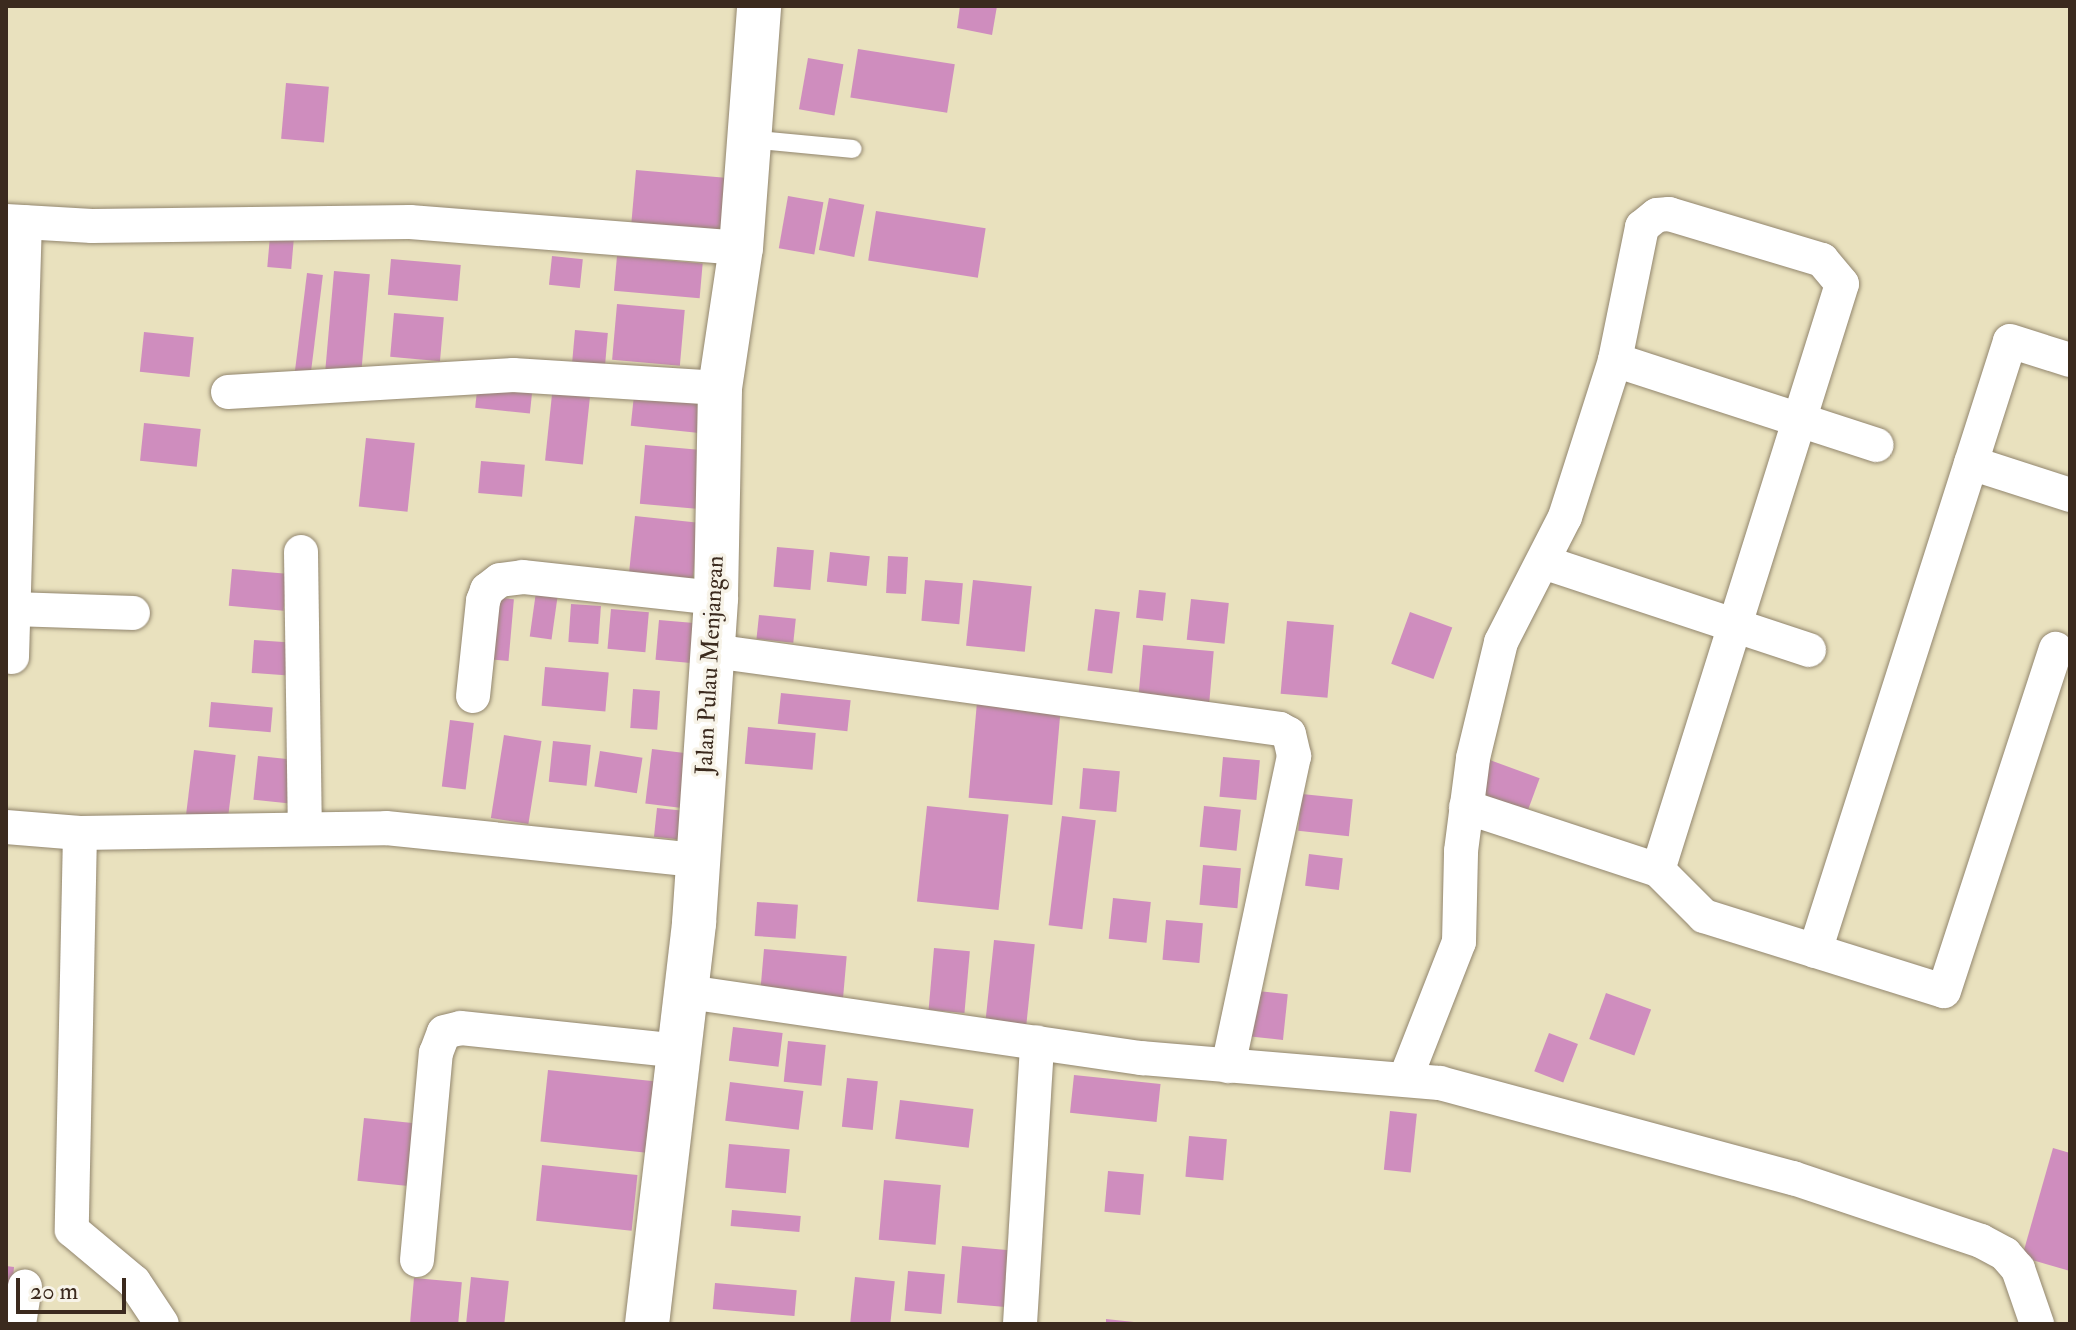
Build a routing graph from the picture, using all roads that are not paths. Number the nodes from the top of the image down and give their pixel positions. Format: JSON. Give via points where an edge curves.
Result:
{"nodes":[{"id":1,"x":759,"y":6,"type":"edge"},
{"id":2,"x":748,"y":139,"type":"junction"},
{"id":3,"x":853,"y":149,"type":"dead end"},
{"id":4,"x":15,"y":222,"type":"edge"},
{"id":5,"x":741,"y":248,"type":"junction"},
{"id":6,"x":1615,"y":360,"type":"junction"},
{"id":7,"x":2070,"y":360,"type":"edge"},
{"id":8,"x":720,"y":388,"type":"junction"},
{"id":9,"x":228,"y":392,"type":"dead end"},
{"id":10,"x":1802,"y":418,"type":"junction"},
{"id":11,"x":1877,"y":445,"type":"dead end"},
{"id":12,"x":1971,"y":463,"type":"junction"},
{"id":13,"x":2070,"y":495,"type":"edge"},
{"id":14,"x":301,"y":552,"type":"dead end"},
{"id":15,"x":1546,"y":563,"type":"junction"},
{"id":16,"x":716,"y":598,"type":"junction"},
{"id":17,"x":14,"y":609,"type":"junction"},
{"id":18,"x":133,"y":613,"type":"dead end"},
{"id":19,"x":1733,"y":626,"type":"junction"},
{"id":20,"x":2056,"y":649,"type":"dead end"},
{"id":21,"x":1809,"y":650,"type":"dead end"},
{"id":22,"x":713,"y":651,"type":"junction"},
{"id":23,"x":12,"y":657,"type":"dead end"},
{"id":24,"x":473,"y":696,"type":"dead end"},
{"id":25,"x":1466,"y":807,"type":"junction"},
{"id":26,"x":6,"y":827,"type":"edge"},
{"id":27,"x":305,"y":829,"type":"junction"},
{"id":28,"x":80,"y":833,"type":"junction"},
{"id":29,"x":698,"y":860,"type":"junction"},
{"id":30,"x":1658,"y":870,"type":"junction"},
{"id":31,"x":1815,"y":951,"type":"junction"},
{"id":32,"x":688,"y":992,"type":"junction"},
{"id":33,"x":1037,"y":1043,"type":"junction"},
{"id":34,"x":679,"y":1051,"type":"junction"},
{"id":35,"x":1228,"y":1066,"type":"junction"},
{"id":36,"x":1406,"y":1077,"type":"junction"},
{"id":37,"x":417,"y":1260,"type":"dead end"},
{"id":38,"x":25,"y":1286,"type":"dead end"},
{"id":39,"x":19,"y":1324,"type":"edge"},
{"id":40,"x":162,"y":1324,"type":"edge"},
{"id":41,"x":647,"y":1324,"type":"edge"},
{"id":42,"x":1020,"y":1324,"type":"edge"},
{"id":43,"x":2037,"y":1324,"type":"edge"}],
"edges":[{"from":1,"to":2,"type":"street","name":"Jalan Pulau Menjangan"},
{"from":2,"to":3,"type":"lane"},
{"from":2,"to":5,"type":"street","name":"Jalan Pulau Menjangan"},
{"from":4,"to":5,"type":"street","via":[[410,222]]},
{"from":4,"to":17,"type":"street"},
{"from":5,"to":8,"type":"street","name":"Jalan Pulau Menjangan"},
{"from":6,"to":10,"type":"street"},
{"from":6,"to":10,"type":"street","via":[[1642,227],[1648,220],[1669,214],[1742,233],[1822,260],[1842,284]]},
{"from":6,"to":15,"type":"street"},
{"from":7,"to":12,"type":"street","via":[[2010,341]]},
{"from":8,"to":9,"type":"street","via":[[513,375]]},
{"from":8,"to":16,"type":"street","name":"Jalan Pulau Menjangan"},
{"from":10,"to":11,"type":"street"},
{"from":10,"to":19,"type":"street"},
{"from":12,"to":13,"type":"street"},
{"from":12,"to":31,"type":"street"},
{"from":14,"to":27,"type":"street"},
{"from":15,"to":19,"type":"street"},
{"from":15,"to":25,"type":"street","via":[[1518,604],[1501,642]]},
{"from":16,"to":22,"type":"street","name":"Jalan Pulau Menjangan"},
{"from":16,"to":24,"type":"street","via":[[523,577],[500,580],[483,601]]},
{"from":17,"to":18,"type":"street"},
{"from":17,"to":23,"type":"street"},
{"from":19,"to":21,"type":"street"},
{"from":19,"to":30,"type":"street"},
{"from":20,"to":31,"type":"street","via":[[1944,991]]},
{"from":22,"to":29,"type":"street","name":"Jalan Pulau Menjangan"},
{"from":22,"to":35,"type":"street","via":[[1289,734],[1294,756]]},
{"from":25,"to":30,"type":"street"},
{"from":25,"to":36,"type":"street","via":[[1459,942]]},
{"from":26,"to":28,"type":"street"},
{"from":27,"to":28,"type":"street"},
{"from":27,"to":29,"type":"street","via":[[470,834]]},
{"from":28,"to":40,"type":"street","via":[[72,1230],[134,1282]]},
{"from":29,"to":32,"type":"street","name":"Jalan Pulau Menjangan"},
{"from":30,"to":31,"type":"street","via":[[1704,916]]},
{"from":32,"to":33,"type":"street"},
{"from":32,"to":34,"type":"street","name":"Jalan Pulau Menjangan"},
{"from":33,"to":35,"type":"street"},
{"from":33,"to":42,"type":"street"},
{"from":34,"to":37,"type":"street","via":[[461,1028],[444,1032],[436,1053]]},
{"from":34,"to":41,"type":"street","name":"Jalan Pulau Menjangan"},
{"from":35,"to":36,"type":"street"},
{"from":36,"to":43,"type":"street","via":[[1627,1130],[1981,1241],[2005,1254],[2018,1269]]},
{"from":38,"to":39,"type":"street"}]}
